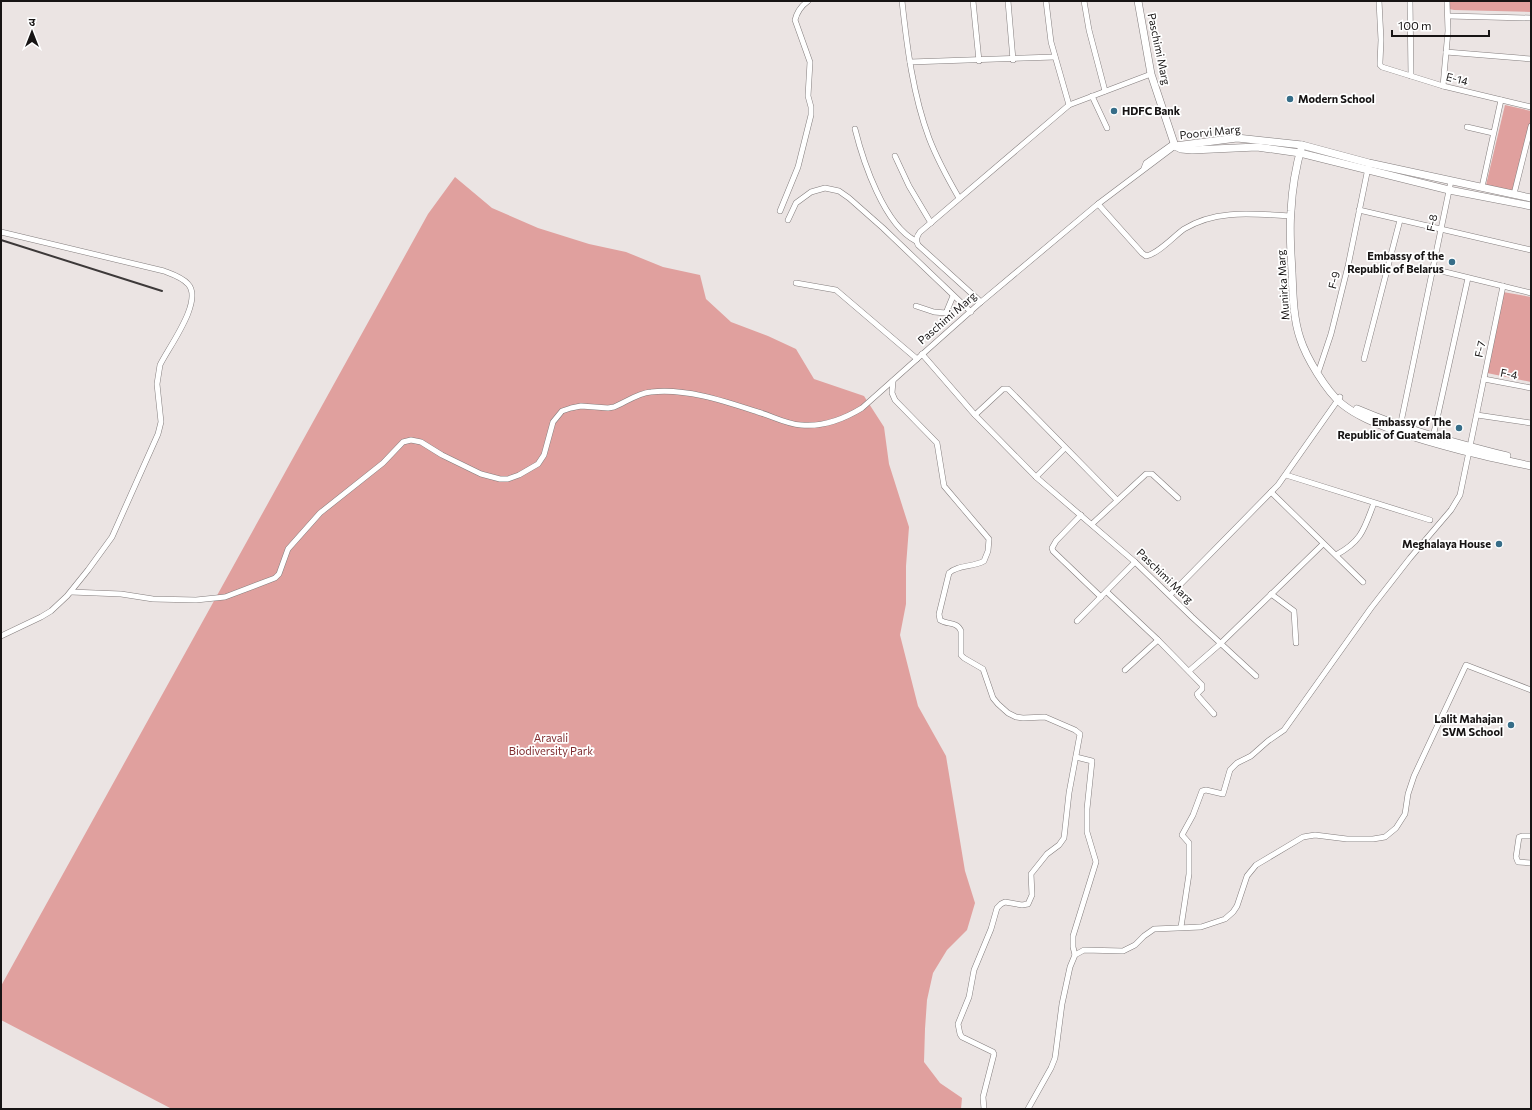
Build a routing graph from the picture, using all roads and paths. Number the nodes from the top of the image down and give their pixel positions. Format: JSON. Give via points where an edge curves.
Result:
{"nodes":[{"id":1,"x":808,"y":1,"type":"edge"},
{"id":2,"x":902,"y":1,"type":"edge"},
{"id":3,"x":973,"y":1,"type":"edge"},
{"id":4,"x":1008,"y":1,"type":"edge"},
{"id":5,"x":1046,"y":1,"type":"edge"},
{"id":6,"x":1084,"y":1,"type":"edge"},
{"id":7,"x":1138,"y":1,"type":"edge"},
{"id":8,"x":1379,"y":1,"type":"edge"},
{"id":9,"x":1410,"y":1,"type":"edge"},
{"id":10,"x":1447,"y":1,"type":"edge"},
{"id":11,"x":1448,"y":16,"type":"junction"},
{"id":12,"x":1531,"y":18,"type":"edge"},
{"id":13,"x":1446,"y":52,"type":"junction"},
{"id":14,"x":1055,"y":57,"type":"junction"},
{"id":15,"x":1531,"y":59,"type":"edge"},
{"id":16,"x":1013,"y":60,"type":"junction"},
{"id":17,"x":979,"y":61,"type":"junction"},
{"id":18,"x":910,"y":62,"type":"junction"},
{"id":19,"x":1151,"y":74,"type":"junction"},
{"id":20,"x":1411,"y":76,"type":"junction"},
{"id":21,"x":1443,"y":86,"type":"junction"},
{"id":22,"x":1105,"y":91,"type":"junction"},
{"id":23,"x":1092,"y":96,"type":"junction"},
{"id":24,"x":1501,"y":100,"type":"junction"},
{"id":25,"x":1069,"y":105,"type":"junction"},
{"id":26,"x":1531,"y":107,"type":"edge"},
{"id":27,"x":1531,"y":126,"type":"edge"},
{"id":28,"x":1467,"y":127,"type":"dead end"},
{"id":29,"x":1107,"y":128,"type":"dead end"},
{"id":30,"x":855,"y":129,"type":"dead end"},
{"id":31,"x":1493,"y":133,"type":"junction"},
{"id":32,"x":1529,"y":142,"type":"edge"},
{"id":33,"x":1175,"y":145,"type":"junction"},
{"id":34,"x":1303,"y":150,"type":"junction"},
{"id":35,"x":895,"y":156,"type":"dead end"},
{"id":36,"x":1368,"y":167,"type":"junction"},
{"id":37,"x":1451,"y":181,"type":"junction"},
{"id":38,"x":1482,"y":187,"type":"junction"},
{"id":39,"x":1449,"y":190,"type":"junction"},
{"id":40,"x":1514,"y":194,"type":"junction"},
{"id":41,"x":959,"y":198,"type":"junction"},
{"id":42,"x":1531,"y":198,"type":"edge"},
{"id":43,"x":1098,"y":204,"type":"junction"},
{"id":44,"x":1531,"y":206,"type":"edge"},
{"id":45,"x":1359,"y":210,"type":"junction"},
{"id":46,"x":780,"y":211,"type":"dead end"},
{"id":47,"x":1290,"y":216,"type":"junction"},
{"id":48,"x":788,"y":220,"type":"dead end"},
{"id":49,"x":1400,"y":220,"type":"junction"},
{"id":50,"x":931,"y":223,"type":"junction"},
{"id":51,"x":1442,"y":228,"type":"junction"},
{"id":52,"x":1,"y":232,"type":"edge"},
{"id":53,"x":916,"y":241,"type":"junction"},
{"id":54,"x":1531,"y":250,"type":"edge"},
{"id":55,"x":1434,"y":269,"type":"junction"},
{"id":56,"x":1468,"y":278,"type":"junction"},
{"id":57,"x":796,"y":283,"type":"dead end"},
{"id":58,"x":1504,"y":286,"type":"junction"},
{"id":59,"x":1531,"y":293,"type":"edge"},
{"id":60,"x":953,"y":296,"type":"junction"},
{"id":61,"x":982,"y":302,"type":"junction"},
{"id":62,"x":916,"y":306,"type":"dead end"},
{"id":63,"x":971,"y":312,"type":"junction"},
{"id":64,"x":922,"y":354,"type":"junction"},
{"id":65,"x":917,"y":359,"type":"junction"},
{"id":66,"x":1364,"y":359,"type":"dead end"},
{"id":67,"x":1319,"y":370,"type":"junction"},
{"id":68,"x":1484,"y":379,"type":"junction"},
{"id":69,"x":893,"y":380,"type":"junction"},
{"id":70,"x":1531,"y":388,"type":"edge"},
{"id":71,"x":1339,"y":398,"type":"junction"},
{"id":72,"x":975,"y":415,"type":"junction"},
{"id":73,"x":1477,"y":415,"type":"junction"},
{"id":74,"x":1531,"y":423,"type":"edge"},
{"id":75,"x":1400,"y":427,"type":"junction"},
{"id":76,"x":1433,"y":437,"type":"junction"},
{"id":77,"x":1065,"y":448,"type":"junction"},
{"id":78,"x":1469,"y":450,"type":"junction"},
{"id":79,"x":1531,"y":461,"type":"edge"},
{"id":80,"x":1531,"y":466,"type":"edge"},
{"id":81,"x":1286,"y":475,"type":"junction"},
{"id":82,"x":1036,"y":477,"type":"junction"},
{"id":83,"x":1271,"y":492,"type":"junction"},
{"id":84,"x":1178,"y":498,"type":"dead end"},
{"id":85,"x":1117,"y":500,"type":"junction"},
{"id":86,"x":1374,"y":503,"type":"junction"},
{"id":87,"x":1081,"y":515,"type":"junction"},
{"id":88,"x":1430,"y":520,"type":"dead end"},
{"id":89,"x":1092,"y":524,"type":"junction"},
{"id":90,"x":1323,"y":544,"type":"junction"},
{"id":91,"x":1336,"y":555,"type":"junction"},
{"id":92,"x":1135,"y":562,"type":"junction"},
{"id":93,"x":1364,"y":582,"type":"dead end"},
{"id":94,"x":70,"y":592,"type":"junction"},
{"id":95,"x":1107,"y":592,"type":"junction"},
{"id":96,"x":1272,"y":594,"type":"junction"},
{"id":97,"x":1170,"y":595,"type":"junction"},
{"id":98,"x":1101,"y":597,"type":"junction"},
{"id":99,"x":1077,"y":621,"type":"dead end"},
{"id":100,"x":1,"y":636,"type":"edge"},
{"id":101,"x":1158,"y":640,"type":"junction"},
{"id":102,"x":1296,"y":643,"type":"dead end"},
{"id":103,"x":1220,"y":644,"type":"junction"},
{"id":104,"x":1124,"y":670,"type":"dead end"},
{"id":105,"x":1189,"y":671,"type":"junction"},
{"id":106,"x":1256,"y":676,"type":"dead end"},
{"id":107,"x":1531,"y":690,"type":"edge"},
{"id":108,"x":1214,"y":714,"type":"dead end"},
{"id":109,"x":1076,"y":756,"type":"junction"},
{"id":110,"x":1531,"y":836,"type":"edge"},
{"id":111,"x":1531,"y":863,"type":"edge"},
{"id":112,"x":1181,"y":927,"type":"junction"},
{"id":113,"x":1075,"y":955,"type":"junction"},
{"id":114,"x":984,"y":1109,"type":"edge"},
{"id":115,"x":1028,"y":1109,"type":"edge"}],
"edges":[{"from":1,"to":46,"type":"street","via":[[799,9],[795,20],[810,62],[808,96],[811,116],[798,167]]},
{"from":2,"to":18,"type":"street"},
{"from":3,"to":17,"type":"street"},
{"from":4,"to":16,"type":"street"},
{"from":5,"to":14,"type":"street"},
{"from":6,"to":22,"type":"street"},
{"from":7,"to":19,"type":"street","name":"Paschimi Marg"},
{"from":8,"to":20,"type":"street","name":"E-14","via":[[1380,65]]},
{"from":9,"to":20,"type":"street"},
{"from":10,"to":11,"type":"street"},
{"from":11,"to":12,"type":"street"},
{"from":11,"to":13,"type":"street"},
{"from":13,"to":15,"type":"street"},
{"from":13,"to":21,"type":"street"},
{"from":14,"to":16,"type":"street"},
{"from":14,"to":25,"type":"street"},
{"from":16,"to":17,"type":"street"},
{"from":17,"to":18,"type":"street"},
{"from":18,"to":41,"type":"street","via":[[916,94],[935,154]]},
{"from":19,"to":22,"type":"street"},
{"from":19,"to":33,"type":"street","name":"Paschimi Marg"},
{"from":20,"to":21,"type":"street","name":"E-14"},
{"from":21,"to":24,"type":"street","name":"E-14"},
{"from":22,"to":23,"type":"street"},
{"from":23,"to":25,"type":"street"},
{"from":23,"to":29,"type":"street"},
{"from":24,"to":26,"type":"street","name":"E-14"},
{"from":24,"to":31,"type":"street"},
{"from":25,"to":41,"type":"street"},
{"from":27,"to":32,"type":"street"},
{"from":28,"to":31,"type":"street"},
{"from":30,"to":53,"type":"street","via":[[864,162],[883,203],[906,234]]},
{"from":31,"to":38,"type":"street"},
{"from":32,"to":40,"type":"street"},
{"from":33,"to":34,"type":"street","name":"Poorvi Marg","via":[[1238,138],[1268,140]]},
{"from":33,"to":43,"type":"street","name":"Paschimi Marg","via":[[1146,163],[1144,168]]},
{"from":34,"to":36,"type":"street","name":"Poorvi Marg"},
{"from":34,"to":47,"type":"street","name":"Munirka Marg"},
{"from":34,"to":67,"type":"street","name":"Munirka Marg","via":[[1294,212],[1298,314],[1303,339]]},
{"from":35,"to":50,"type":"street"},
{"from":36,"to":37,"type":"street","name":"Poorvi Marg"},
{"from":36,"to":39,"type":"street","name":"Poorvi Marg"},
{"from":36,"to":45,"type":"street","name":"F-9"},
{"from":37,"to":38,"type":"street","name":"Poorvi Marg"},
{"from":37,"to":39,"type":"street","name":"F-8"},
{"from":38,"to":40,"type":"street","name":"Poorvi Marg"},
{"from":39,"to":44,"type":"street","name":"Poorvi Marg"},
{"from":39,"to":51,"type":"street","name":"F-8"},
{"from":40,"to":42,"type":"street","name":"Poorvi Marg"},
{"from":41,"to":50,"type":"street"},
{"from":43,"to":47,"type":"street","via":[[1146,256],[1183,230],[1210,217],[1238,214]]},
{"from":43,"to":61,"type":"street","name":"Paschimi Marg"},
{"from":45,"to":49,"type":"street"},
{"from":45,"to":67,"type":"street","name":"F-9","via":[[1336,317]]},
{"from":47,"to":71,"type":"street","name":"Munirka Marg","via":[[1294,310],[1300,338],[1318,374]]},
{"from":48,"to":60,"type":"street","via":[[796,203],[811,192],[825,188],[839,191],[883,228]]},
{"from":49,"to":51,"type":"street"},
{"from":49,"to":66,"type":"street"},
{"from":50,"to":53,"type":"street","via":[[920,232]]},
{"from":51,"to":54,"type":"street"},
{"from":51,"to":55,"type":"street","name":"F-8"},
{"from":52,"to":94,"type":"street","via":[[164,271],[182,279],[191,289],[191,305],[158,371],[161,422],[158,434],[112,537]]},
{"from":53,"to":61,"type":"street"},
{"from":55,"to":56,"type":"street"},
{"from":55,"to":75,"type":"street","name":"F-8"},
{"from":56,"to":58,"type":"street"},
{"from":56,"to":76,"type":"street"},
{"from":57,"to":65,"type":"street","via":[[836,290]]},
{"from":58,"to":59,"type":"street"},
{"from":58,"to":68,"type":"street","name":"F-7"},
{"from":60,"to":62,"type":"street","via":[[946,313],[927,311]]},
{"from":60,"to":63,"type":"street"},
{"from":61,"to":63,"type":"street","name":"Paschimi Marg"},
{"from":63,"to":64,"type":"street","name":"Paschimi Marg"},
{"from":64,"to":65,"type":"street"},
{"from":64,"to":72,"type":"street","name":"Paschimi Marg"},
{"from":65,"to":69,"type":"street"},
{"from":67,"to":71,"type":"street","name":"Munirka Marg"},
{"from":68,"to":70,"type":"street","name":"F-4"},
{"from":68,"to":73,"type":"street","name":"F-7"},
{"from":69,"to":94,"type":"street","via":[[852,414],[810,426],[790,423],[686,393],[649,392],[614,407],[571,408],[562,411],[553,422],[544,454],[538,464],[508,479],[500,480],[481,474],[421,442],[403,442],[383,463],[320,512],[288,549],[279,574],[274,578],[225,597],[196,600]]},
{"from":69,"to":109,"type":"street","via":[[892,393],[895,400],[937,443],[944,486],[989,539],[984,561],[948,573],[940,620],[960,627],[961,654],[983,669],[993,698],[1002,709],[1016,717],[1049,718],[1078,732],[1080,737]]},
{"from":71,"to":75,"type":"street","name":"Munirka Marg","via":[[1356,409]]},
{"from":71,"to":78,"type":"street","name":"Munirka Marg","via":[[1353,411],[1409,436]]},
{"from":71,"to":81,"type":"street"},
{"from":72,"to":77,"type":"street","via":[[1006,388]]},
{"from":72,"to":82,"type":"street","name":"Paschimi Marg"},
{"from":73,"to":74,"type":"street"},
{"from":73,"to":78,"type":"street","name":"F-7"},
{"from":75,"to":76,"type":"street","name":"Munirka Marg"},
{"from":76,"to":78,"type":"street","name":"Munirka Marg"},
{"from":77,"to":82,"type":"street"},
{"from":77,"to":85,"type":"street"},
{"from":78,"to":79,"type":"street","name":"Munirka Marg"},
{"from":78,"to":80,"type":"street","name":"Munirka Marg"},
{"from":78,"to":112,"type":"street","name":"F-7","via":[[1463,488],[1456,503],[1371,608],[1284,730],[1230,770],[1223,794],[1202,791],[1182,835],[1189,843],[1189,874]]},
{"from":81,"to":83,"type":"street"},
{"from":81,"to":86,"type":"street"},
{"from":82,"to":87,"type":"street","name":"Paschimi Marg"},
{"from":83,"to":90,"type":"street"},
{"from":83,"to":97,"type":"street"},
{"from":84,"to":85,"type":"street","via":[[1149,473],[1143,475]]},
{"from":85,"to":89,"type":"street"},
{"from":86,"to":88,"type":"street"},
{"from":86,"to":91,"type":"street","via":[[1359,538]]},
{"from":87,"to":89,"type":"street","name":"Paschimi Marg"},
{"from":87,"to":98,"type":"street","via":[[1052,548]]},
{"from":89,"to":92,"type":"street","name":"Paschimi Marg"},
{"from":90,"to":91,"type":"street"},
{"from":90,"to":96,"type":"street"},
{"from":91,"to":93,"type":"street"},
{"from":92,"to":95,"type":"street"},
{"from":92,"to":97,"type":"street","name":"Paschimi Marg"},
{"from":94,"to":100,"type":"street","via":[[46,614]]},
{"from":95,"to":98,"type":"street"},
{"from":95,"to":101,"type":"street"},
{"from":96,"to":102,"type":"street","via":[[1294,611]]},
{"from":96,"to":103,"type":"street"},
{"from":97,"to":103,"type":"street","name":"Paschimi Marg"},
{"from":98,"to":99,"type":"street"},
{"from":101,"to":104,"type":"street"},
{"from":101,"to":105,"type":"street"},
{"from":103,"to":105,"type":"street"},
{"from":103,"to":106,"type":"street","name":"Paschimi Marg"},
{"from":105,"to":108,"type":"street","via":[[1202,686],[1198,696]]},
{"from":107,"to":112,"type":"street","via":[[1466,665],[1414,776],[1405,814],[1391,833],[1373,839],[1315,835],[1298,839],[1256,865],[1247,876],[1233,912],[1225,919],[1203,927]]},
{"from":109,"to":113,"type":"street","via":[[1092,761],[1087,832],[1096,862],[1073,936]]},
{"from":109,"to":114,"type":"street","via":[[1064,838],[1031,874],[1032,896],[1028,904],[1005,902],[997,908],[992,929],[974,970],[969,998],[959,1021],[958,1029],[962,1037],[994,1054],[983,1097]]},
{"from":110,"to":111,"type":"street","via":[[1519,837],[1516,857],[1518,862]]},
{"from":112,"to":113,"type":"street","via":[[1154,929],[1135,945],[1122,951],[1084,950]]},
{"from":113,"to":115,"type":"street","via":[[1062,1004],[1055,1058]]}]}
